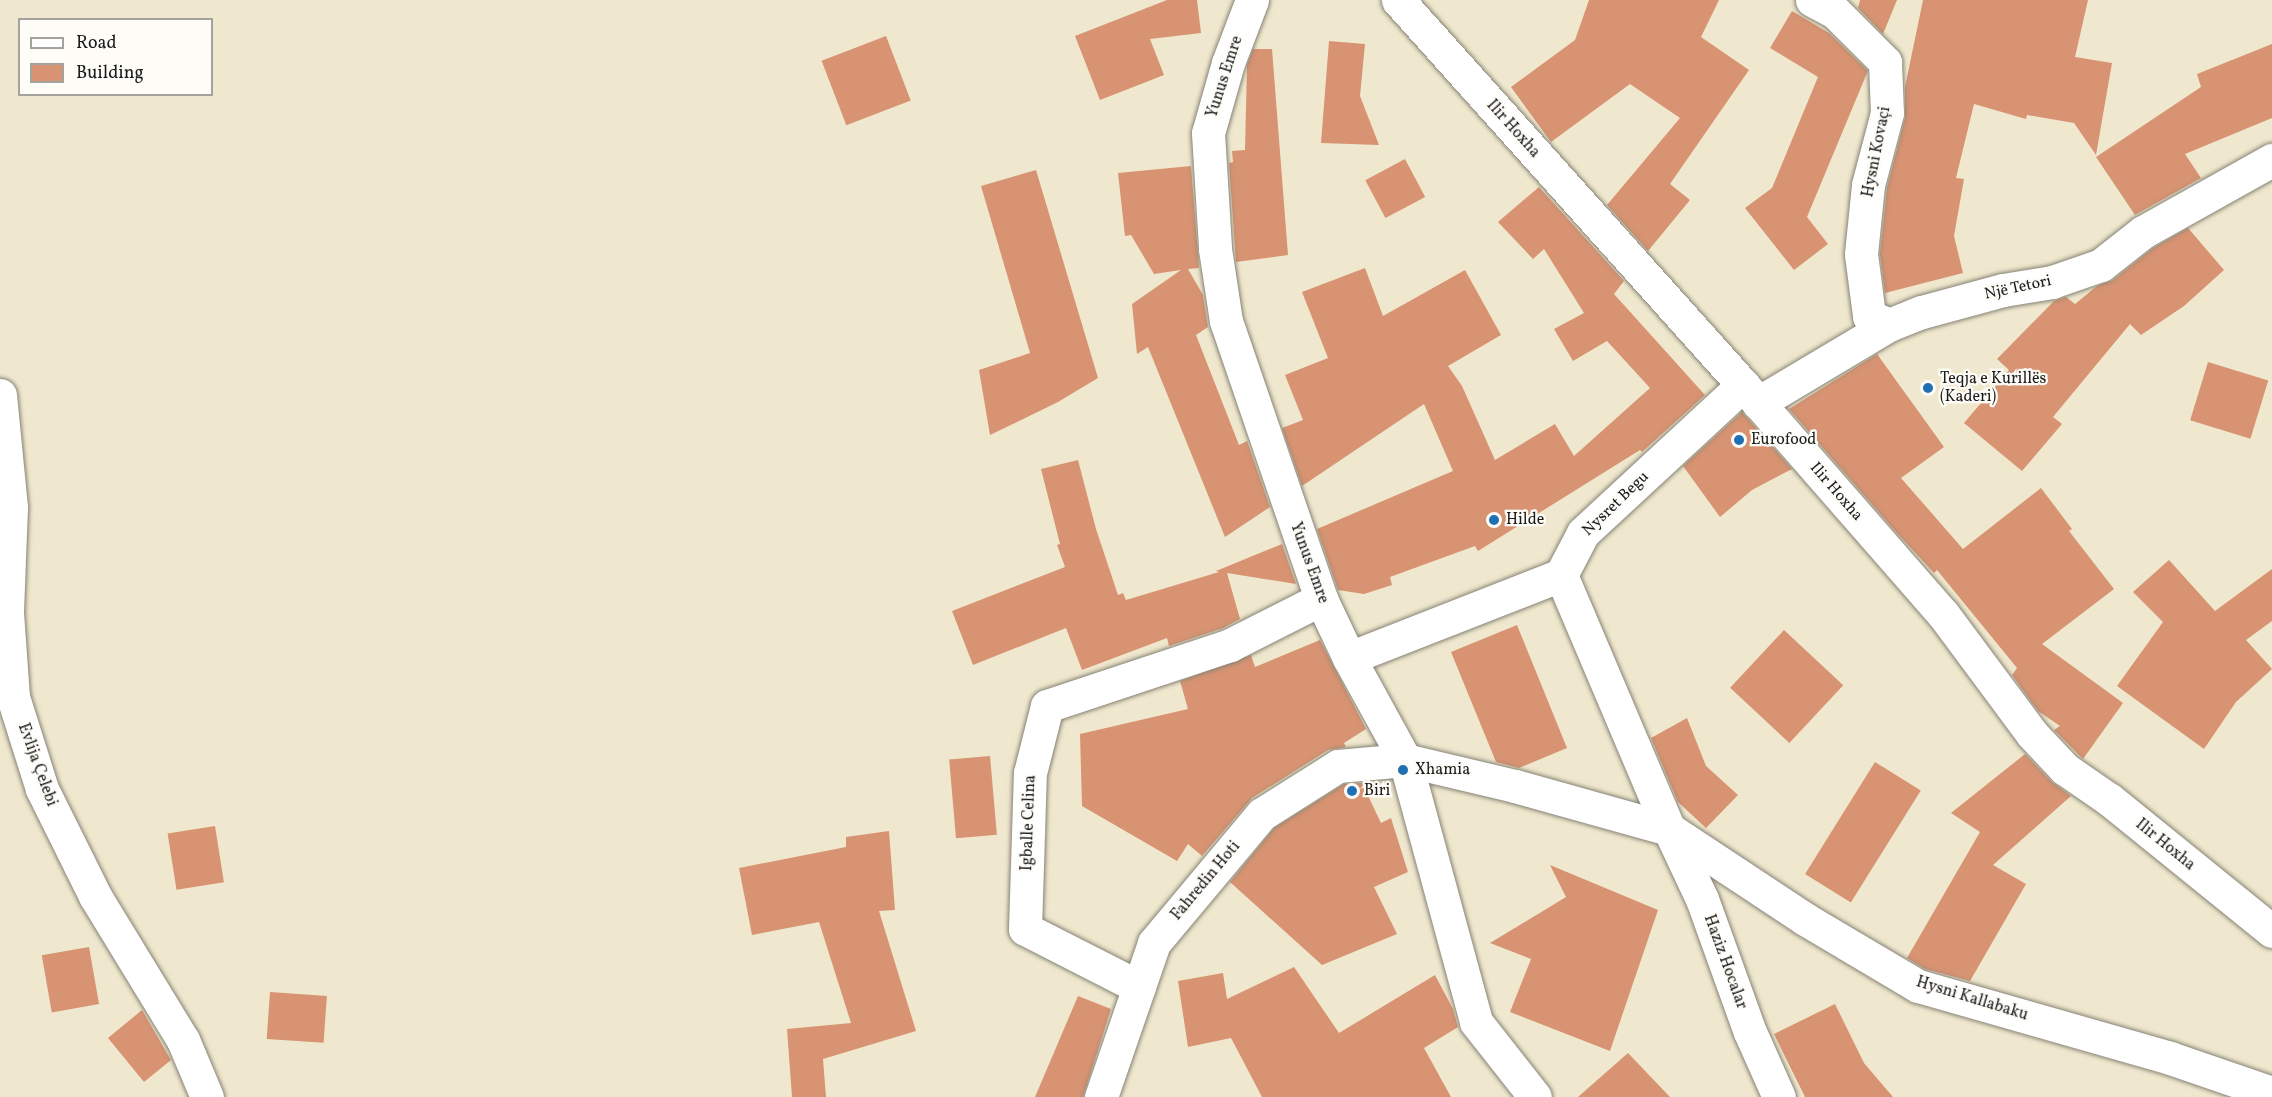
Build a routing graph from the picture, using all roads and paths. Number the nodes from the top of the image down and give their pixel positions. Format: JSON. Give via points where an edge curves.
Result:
{"nodes":[{"id":1,"x":1252,"y":0,"type":"edge"},
{"id":2,"x":1398,"y":0,"type":"edge"},
{"id":3,"x":1812,"y":0,"type":"edge"},
{"id":4,"x":2272,"y":160,"type":"edge"},
{"id":5,"x":1889,"y":325,"type":"junction"},
{"id":6,"x":1750,"y":394,"type":"junction"},
{"id":7,"x":0,"y":395,"type":"edge"},
{"id":8,"x":1561,"y":575,"type":"junction"},
{"id":9,"x":1321,"y":598,"type":"junction"},
{"id":10,"x":1349,"y":657,"type":"junction"},
{"id":11,"x":1405,"y":760,"type":"junction"},
{"id":12,"x":1669,"y":829,"type":"junction"},
{"id":13,"x":2272,"y":931,"type":"edge"},
{"id":14,"x":1139,"y":987,"type":"junction"},
{"id":15,"x":2272,"y":1093,"type":"edge"},
{"id":16,"x":207,"y":1097,"type":"edge"},
{"id":17,"x":1101,"y":1097,"type":"edge"},
{"id":18,"x":1536,"y":1097,"type":"edge"},
{"id":19,"x":1779,"y":1097,"type":"edge"}],
"edges":[{"from":1,"to":9,"type":"street","name":"Yunus Emre","via":[[1228,63],[1208,134],[1215,249],[1226,321]]},
{"from":2,"to":6,"type":"street","name":"Ilir Hoxha"},
{"from":3,"to":5,"type":"street","name":"Hysni Kovaçi","via":[[1835,12],[1885,62],[1887,113],[1868,185],[1862,254],[1869,316]]},
{"from":4,"to":5,"type":"street","name":"Një Tetori","via":[[2143,232],[2101,265],[2052,282],[1949,303]]},
{"from":5,"to":6,"type":"street","name":"Një Tetori"},
{"from":6,"to":8,"type":"street","name":"Nysret Begu","via":[[1583,533]]},
{"from":6,"to":13,"type":"street","name":"Ilir Hoxha","via":[[1943,614],[2032,734],[2065,769],[2110,800]]},
{"from":7,"to":16,"type":"street","name":"Evlija Çelebi","via":[[11,507],[7,613],[13,697],[42,789],[95,896],[183,1040]]},
{"from":8,"to":10,"type":"street"},
{"from":8,"to":12,"type":"street","name":"Haziz Hocalar"},
{"from":9,"to":10,"type":"street","name":"Yunus Emre"},
{"from":9,"to":14,"type":"street","name":"Igballe Celina","via":[[1230,645],[1047,705],[1030,773],[1025,929]]},
{"from":10,"to":11,"type":"street","name":"Yunus Emre"},
{"from":11,"to":12,"type":"street"},
{"from":11,"to":14,"type":"street","name":"Fahredin Hoti","via":[[1338,766],[1262,814],[1154,943]]},
{"from":11,"to":18,"type":"street","name":"Yunus Emre","via":[[1476,1022]]},
{"from":12,"to":15,"type":"street","name":"Hysni Kallabaku","via":[[1805,919],[1918,986],[2170,1058]]},
{"from":12,"to":19,"type":"street","name":"Haziz Hocalar","via":[[1702,899],[1750,1032]]},
{"from":14,"to":17,"type":"street","name":"Fahredin Hoti"}]}
